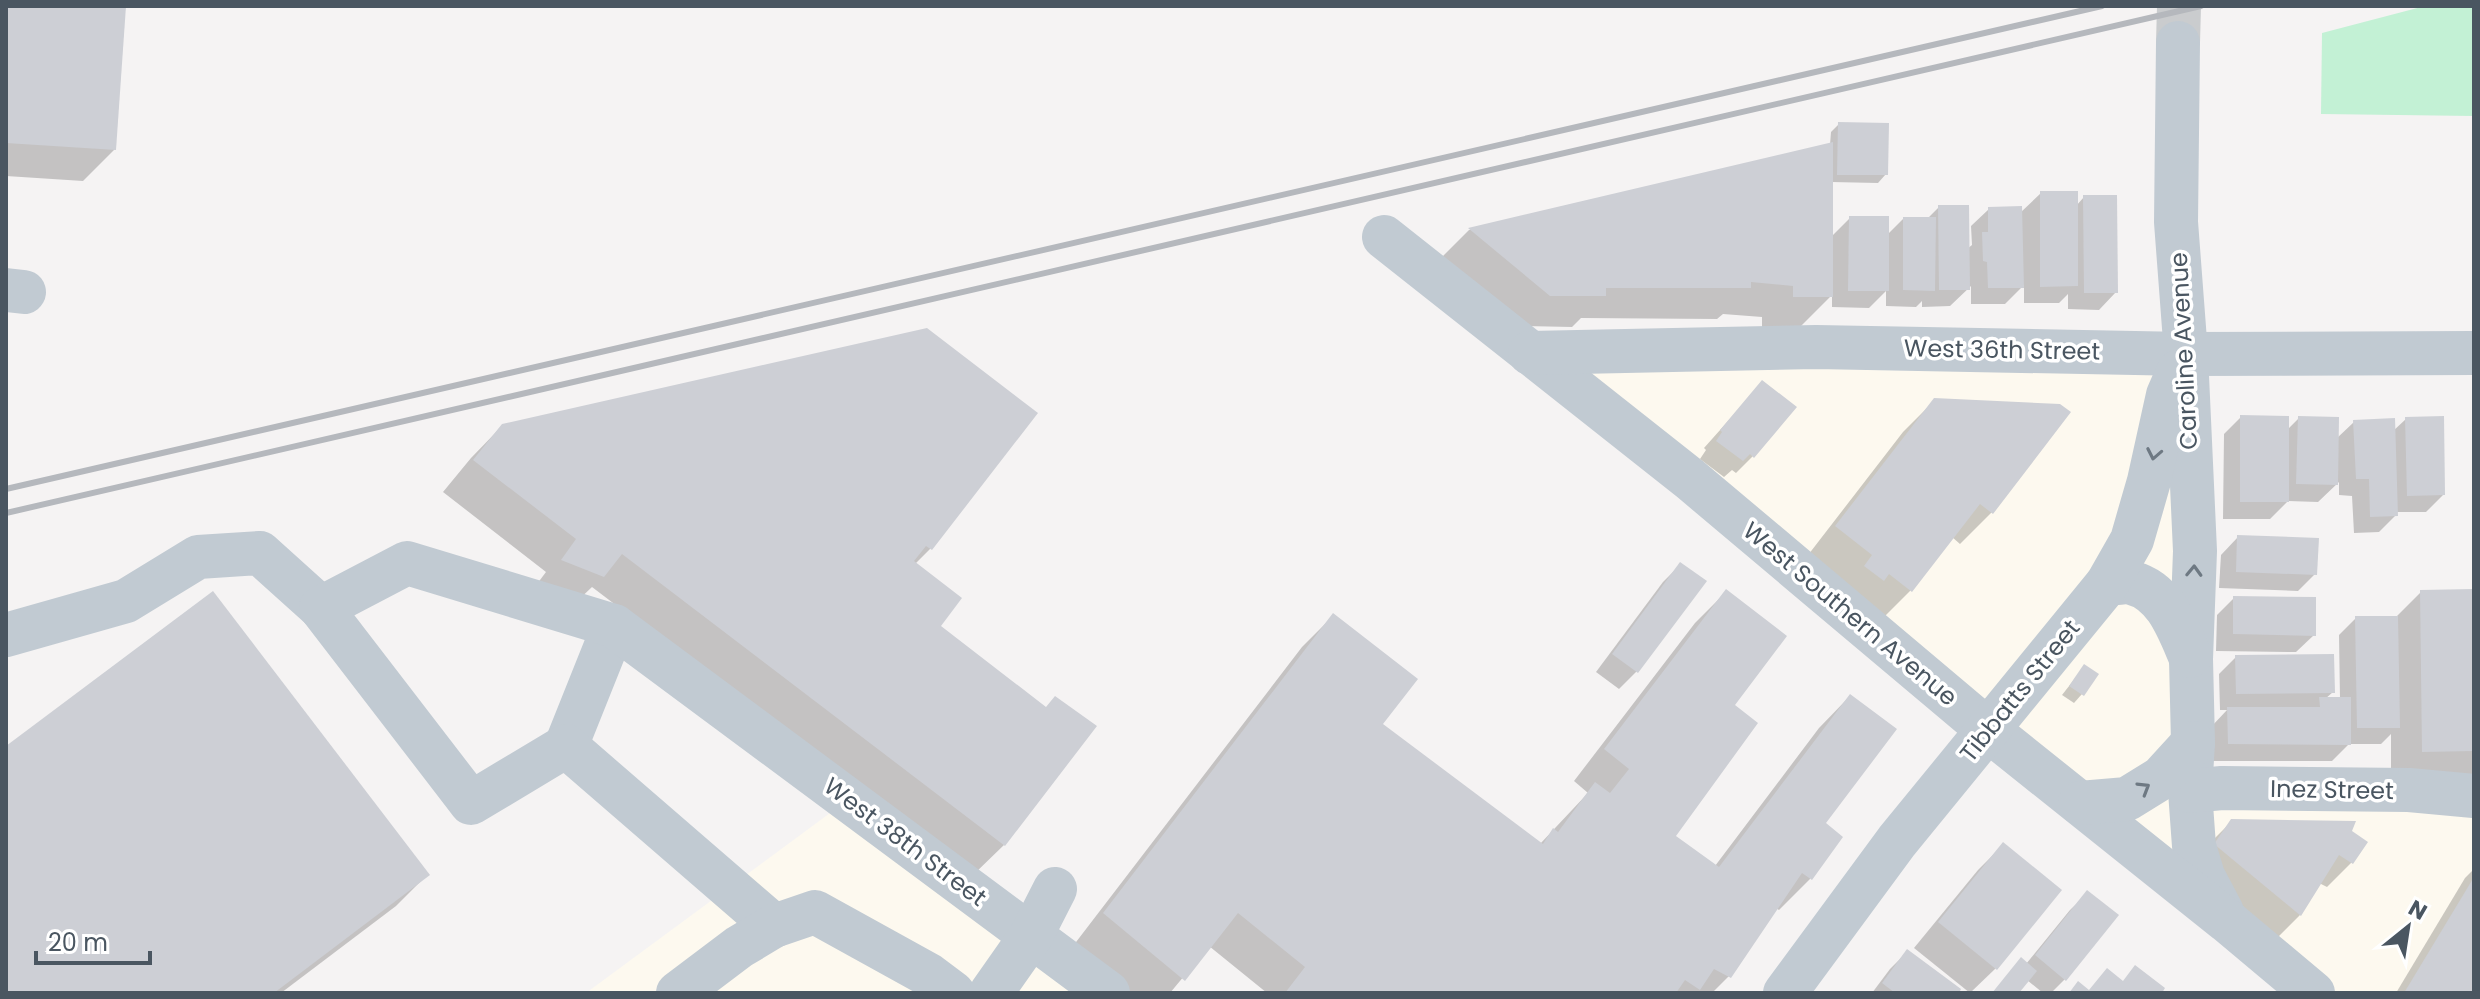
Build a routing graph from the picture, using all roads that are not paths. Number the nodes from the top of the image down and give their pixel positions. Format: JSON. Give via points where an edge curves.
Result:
{"nodes":[{"id":1,"x":2178,"y":43,"type":"tunnel mouth"},
{"id":2,"x":1384,"y":237,"type":"dead end"},
{"id":3,"x":1530,"y":353,"type":"junction"},
{"id":4,"x":2474,"y":353,"type":"edge"},
{"id":5,"x":2186,"y":354,"type":"junction"},
{"id":6,"x":2107,"y":584,"type":"junction"},
{"id":7,"x":321,"y":608,"type":"junction"},
{"id":8,"x":614,"y":626,"type":"junction"},
{"id":9,"x":6,"y":635,"type":"edge"},
{"id":10,"x":2191,"y":659,"type":"junction"},
{"id":11,"x":1988,"y":730,"type":"junction"},
{"id":12,"x":2193,"y":743,"type":"junction"},
{"id":13,"x":566,"y":746,"type":"junction"},
{"id":14,"x":2190,"y":791,"type":"junction"},
{"id":15,"x":2474,"y":796,"type":"edge"},
{"id":16,"x":2080,"y":803,"type":"junction"},
{"id":17,"x":1055,"y":889,"type":"dead end"},
{"id":18,"x":2227,"y":921,"type":"junction"},
{"id":19,"x":774,"y":926,"type":"junction"},
{"id":20,"x":1031,"y":936,"type":"junction"},
{"id":21,"x":678,"y":993,"type":"edge"},
{"id":22,"x":953,"y":993,"type":"edge"},
{"id":23,"x":991,"y":993,"type":"edge"},
{"id":24,"x":1108,"y":993,"type":"edge"},
{"id":25,"x":1785,"y":993,"type":"edge"},
{"id":26,"x":2313,"y":993,"type":"edge"}],
"edges":[{"from":1,"to":5,"type":"street","name":"Caroline Avenue","via":[[2176,222]]},
{"from":2,"to":3,"type":"street","name":"West Southern Avenue"},
{"from":3,"to":5,"type":"street","name":"West 36th Street","via":[[1816,347]]},
{"from":3,"to":11,"type":"street","name":"West Southern Avenue","via":[[1690,479]]},
{"from":4,"to":5,"type":"street","name":"West 36th Street"},
{"from":5,"to":6,"type":"street","name":"Tibbatts Street","one_way":true,"via":[[2168,395],[2132,540]]},
{"from":10,"to":5,"type":"street","name":"Caroline Avenue","one_way":true,"via":[[2195,551]]},
{"from":6,"to":10,"type":"street","name":"Caroline Avenue","via":[[2131,583],[2150,592],[2173,616]]},
{"from":6,"to":11,"type":"street","name":"Tibbatts Street"},
{"from":7,"to":8,"type":"street","name":"West 38th Street","via":[[407,563]]},
{"from":7,"to":9,"type":"street","via":[[260,553],[198,557],[126,601]]},
{"from":7,"to":13,"type":"street","via":[[471,803]]},
{"from":8,"to":13,"type":"street"},
{"from":8,"to":20,"type":"street","name":"West 38th Street"},
{"from":10,"to":12,"type":"street","name":"Caroline Avenue"},
{"from":11,"to":16,"type":"street","name":"West Southern Avenue"},
{"from":11,"to":25,"type":"street","name":"Tibbatts Street","via":[[1897,841]]},
{"from":12,"to":14,"type":"street","name":"Caroline Avenue"},
{"from":16,"to":12,"type":"street","one_way":true,"via":[[2127,799],[2161,778]]},
{"from":13,"to":19,"type":"street"},
{"from":14,"to":15,"type":"street","name":"Inez Street","via":[[2409,790]]},
{"from":14,"to":18,"type":"street","name":"Caroline Avenue","via":[[2194,846]]},
{"from":16,"to":18,"type":"street","name":"West Southern Avenue"},
{"from":17,"to":20,"type":"street"},
{"from":18,"to":26,"type":"street","name":"West Southern Avenue"},
{"from":19,"to":21,"type":"street"},
{"from":19,"to":22,"type":"street","via":[[815,912]]},
{"from":20,"to":23,"type":"street"},
{"from":20,"to":24,"type":"street","name":"West 38th Street"}]}
